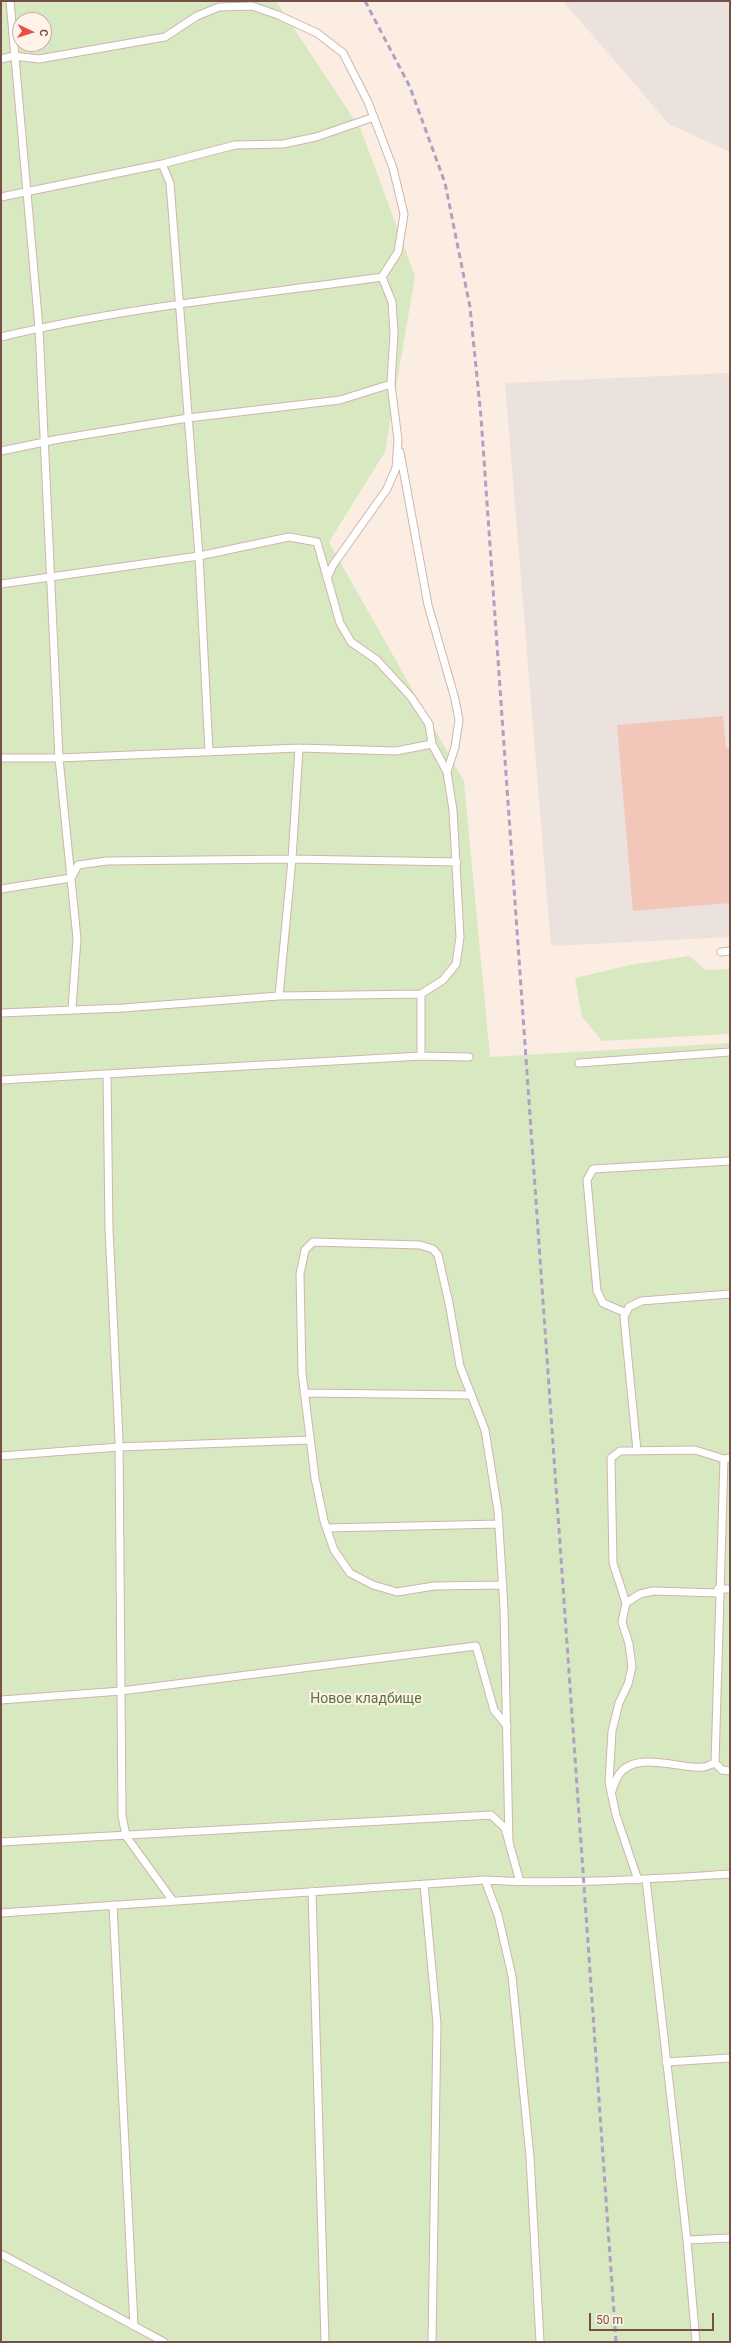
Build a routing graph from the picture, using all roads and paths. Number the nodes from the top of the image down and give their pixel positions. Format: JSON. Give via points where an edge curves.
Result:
{"nodes":[{"id":1,"x":10,"y":1,"type":"edge"},
{"id":2,"x":217,"y":4,"type":"edge"},
{"id":3,"x":14,"y":56,"type":"junction"},
{"id":4,"x":1,"y":59,"type":"edge"},
{"id":5,"x":374,"y":117,"type":"junction"},
{"id":6,"x":162,"y":164,"type":"junction"},
{"id":7,"x":28,"y":191,"type":"junction"},
{"id":8,"x":1,"y":196,"type":"edge"},
{"id":9,"x":382,"y":277,"type":"junction"},
{"id":10,"x":179,"y":305,"type":"junction"},
{"id":11,"x":39,"y":328,"type":"junction"},
{"id":12,"x":1,"y":337,"type":"edge"},
{"id":13,"x":391,"y":384,"type":"junction"},
{"id":14,"x":188,"y":418,"type":"junction"},
{"id":15,"x":398,"y":440,"type":"junction"},
{"id":16,"x":45,"y":443,"type":"junction"},
{"id":17,"x":1,"y":451,"type":"edge"},
{"id":18,"x":199,"y":556,"type":"junction"},
{"id":19,"x":51,"y":578,"type":"junction"},
{"id":20,"x":327,"y":578,"type":"junction"},
{"id":21,"x":1,"y":584,"type":"edge"},
{"id":22,"x":432,"y":744,"type":"junction"},
{"id":23,"x":299,"y":748,"type":"junction"},
{"id":24,"x":209,"y":752,"type":"junction"},
{"id":25,"x":1,"y":758,"type":"edge"},
{"id":26,"x":59,"y":758,"type":"junction"},
{"id":27,"x":447,"y":772,"type":"junction"},
{"id":28,"x":292,"y":860,"type":"junction"},
{"id":29,"x":457,"y":862,"type":"junction"},
{"id":30,"x":71,"y":878,"type":"junction"},
{"id":31,"x":1,"y":889,"type":"edge"},
{"id":32,"x":730,"y":951,"type":"edge"},
{"id":33,"x":721,"y":952,"type":"dead end"},
{"id":34,"x":421,"y":994,"type":"junction"},
{"id":35,"x":279,"y":996,"type":"junction"},
{"id":36,"x":72,"y":1008,"type":"junction"},
{"id":37,"x":1,"y":1013,"type":"edge"},
{"id":38,"x":730,"y":1052,"type":"edge"},
{"id":39,"x":421,"y":1056,"type":"junction"},
{"id":40,"x":468,"y":1057,"type":"dead end"},
{"id":41,"x":579,"y":1063,"type":"dead end"},
{"id":42,"x":107,"y":1074,"type":"junction"},
{"id":43,"x":1,"y":1080,"type":"edge"},
{"id":44,"x":730,"y":1161,"type":"edge"},
{"id":45,"x":730,"y":1294,"type":"edge"},
{"id":46,"x":626,"y":1313,"type":"junction"},
{"id":47,"x":304,"y":1393,"type":"junction"},
{"id":48,"x":471,"y":1395,"type":"junction"},
{"id":49,"x":310,"y":1440,"type":"junction"},
{"id":50,"x":119,"y":1447,"type":"junction"},
{"id":51,"x":637,"y":1451,"type":"junction"},
{"id":52,"x":1,"y":1456,"type":"edge"},
{"id":53,"x":727,"y":1459,"type":"edge"},
{"id":54,"x":499,"y":1524,"type":"junction"},
{"id":55,"x":327,"y":1528,"type":"junction"},
{"id":56,"x":503,"y":1585,"type":"junction"},
{"id":57,"x":730,"y":1589,"type":"edge"},
{"id":58,"x":718,"y":1591,"type":"junction"},
{"id":59,"x":626,"y":1603,"type":"junction"},
{"id":60,"x":121,"y":1691,"type":"junction"},
{"id":61,"x":1,"y":1700,"type":"edge"},
{"id":62,"x":507,"y":1726,"type":"junction"},
{"id":63,"x":715,"y":1763,"type":"junction"},
{"id":64,"x":730,"y":1772,"type":"edge"},
{"id":65,"x":611,"y":1794,"type":"junction"},
{"id":66,"x":126,"y":1836,"type":"junction"},
{"id":67,"x":1,"y":1842,"type":"edge"},
{"id":68,"x":509,"y":1843,"type":"junction"},
{"id":69,"x":730,"y":1874,"type":"edge"},
{"id":70,"x":485,"y":1880,"type":"junction"},
{"id":71,"x":642,"y":1880,"type":"junction"},
{"id":72,"x":520,"y":1882,"type":"junction"},
{"id":73,"x":424,"y":1884,"type":"junction"},
{"id":74,"x":312,"y":1891,"type":"junction"},
{"id":75,"x":173,"y":1901,"type":"junction"},
{"id":76,"x":114,"y":1905,"type":"junction"},
{"id":77,"x":1,"y":1913,"type":"edge"},
{"id":78,"x":730,"y":2058,"type":"edge"},
{"id":79,"x":666,"y":2062,"type":"junction"},
{"id":80,"x":730,"y":2238,"type":"edge"},
{"id":81,"x":687,"y":2240,"type":"junction"},
{"id":82,"x":1,"y":2254,"type":"edge"},
{"id":83,"x":134,"y":2326,"type":"junction"},
{"id":84,"x":164,"y":2342,"type":"edge"},
{"id":85,"x":325,"y":2342,"type":"edge"},
{"id":86,"x":432,"y":2342,"type":"edge"},
{"id":87,"x":540,"y":2342,"type":"edge"},
{"id":88,"x":696,"y":2342,"type":"edge"}],
"edges":[{"from":1,"to":3,"type":"lane"},
{"from":2,"to":3,"type":"lane","via":[[166,36],[39,59]]},
{"from":2,"to":5,"type":"lane","via":[[252,6],[317,33],[343,53]]},
{"from":3,"to":4,"type":"lane"},
{"from":3,"to":7,"type":"lane"},
{"from":5,"to":6,"type":"lane","via":[[316,137],[283,144],[235,145]]},
{"from":5,"to":9,"type":"lane","via":[[393,168],[404,214],[398,252]]},
{"from":6,"to":7,"type":"lane"},
{"from":6,"to":10,"type":"lane","via":[[170,183]]},
{"from":7,"to":8,"type":"lane"},
{"from":7,"to":11,"type":"lane"},
{"from":9,"to":10,"type":"lane"},
{"from":9,"to":13,"type":"lane","via":[[392,302],[394,333]]},
{"from":10,"to":11,"type":"lane"},
{"from":10,"to":14,"type":"lane"},
{"from":11,"to":12,"type":"lane"},
{"from":11,"to":16,"type":"lane"},
{"from":13,"to":14,"type":"lane","via":[[340,400]]},
{"from":13,"to":15,"type":"lane"},
{"from":14,"to":16,"type":"lane"},
{"from":14,"to":18,"type":"lane"},
{"from":15,"to":20,"type":"lane","via":[[396,468],[387,489],[333,565]]},
{"from":15,"to":27,"type":"lane","via":[[428,605],[459,720],[455,747]]},
{"from":16,"to":17,"type":"lane"},
{"from":16,"to":19,"type":"lane"},
{"from":18,"to":19,"type":"lane"},
{"from":18,"to":20,"type":"lane","via":[[289,537],[317,542]]},
{"from":18,"to":24,"type":"lane"},
{"from":19,"to":21,"type":"lane"},
{"from":19,"to":26,"type":"lane"},
{"from":20,"to":22,"type":"lane","via":[[340,624],[351,642],[377,660],[411,697],[429,724]]},
{"from":22,"to":23,"type":"lane","via":[[396,751]]},
{"from":22,"to":27,"type":"lane"},
{"from":23,"to":24,"type":"lane"},
{"from":23,"to":28,"type":"lane"},
{"from":24,"to":26,"type":"lane"},
{"from":25,"to":26,"type":"lane"},
{"from":26,"to":30,"type":"lane"},
{"from":27,"to":29,"type":"lane"},
{"from":28,"to":29,"type":"lane"},
{"from":28,"to":30,"type":"lane","via":[[107,861],[78,865]]},
{"from":28,"to":35,"type":"lane"},
{"from":29,"to":34,"type":"lane","via":[[460,937],[456,964],[443,980]]},
{"from":30,"to":31,"type":"lane"},
{"from":30,"to":36,"type":"lane","via":[[77,939]]},
{"from":32,"to":33,"type":"lane"},
{"from":34,"to":35,"type":"lane"},
{"from":34,"to":39,"type":"lane"},
{"from":35,"to":36,"type":"lane","via":[[124,1008]]},
{"from":36,"to":37,"type":"lane"},
{"from":38,"to":41,"type":"lane"},
{"from":39,"to":40,"type":"lane"},
{"from":39,"to":42,"type":"lane"},
{"from":42,"to":43,"type":"lane"},
{"from":42,"to":50,"type":"lane","via":[[109,1229]]},
{"from":44,"to":46,"type":"lane","via":[[593,1169],[587,1180],[597,1292],[603,1303]]},
{"from":45,"to":46,"type":"lane","via":[[641,1301],[629,1307]]},
{"from":46,"to":51,"type":"lane","via":[[626,1349]]},
{"from":47,"to":48,"type":"lane"},
{"from":47,"to":48,"type":"lane","via":[[300,1274],[305,1250],[313,1242],[420,1245],[433,1249],[438,1255],[443,1273],[460,1366]]},
{"from":47,"to":49,"type":"lane"},
{"from":48,"to":54,"type":"lane","via":[[485,1430]]},
{"from":49,"to":50,"type":"lane"},
{"from":49,"to":55,"type":"lane","via":[[315,1478]]},
{"from":50,"to":52,"type":"lane"},
{"from":50,"to":60,"type":"lane"},
{"from":51,"to":53,"type":"lane","via":[[695,1450]]},
{"from":51,"to":59,"type":"lane","via":[[620,1451],[611,1458],[612,1563]]},
{"from":53,"to":58,"type":"lane"},
{"from":54,"to":55,"type":"lane"},
{"from":54,"to":56,"type":"lane"},
{"from":55,"to":56,"type":"lane","via":[[334,1550],[350,1573],[397,1592],[434,1586]]},
{"from":56,"to":62,"type":"lane"},
{"from":57,"to":58,"type":"lane"},
{"from":58,"to":59,"type":"lane","via":[[653,1591],[640,1594]]},
{"from":58,"to":63,"type":"lane"},
{"from":59,"to":65,"type":"lane","via":[[622,1622],[629,1644],[632,1667],[612,1731],[609,1782]]},
{"from":60,"to":61,"type":"lane"},
{"from":60,"to":62,"type":"lane","via":[[476,1646],[494,1710]]},
{"from":60,"to":66,"type":"lane","via":[[122,1816]]},
{"from":62,"to":68,"type":"lane"},
{"from":63,"to":64,"type":"lane","via":[[722,1770]]},
{"from":63,"to":65,"type":"lane","via":[[703,1767],[670,1762],[647,1762],[628,1766],[618,1775]]},
{"from":65,"to":71,"type":"lane","via":[[616,1815]]},
{"from":66,"to":67,"type":"lane"},
{"from":66,"to":68,"type":"lane","via":[[491,1815],[505,1828]]},
{"from":66,"to":75,"type":"lane"},
{"from":68,"to":72,"type":"lane"},
{"from":69,"to":71,"type":"lane"},
{"from":70,"to":72,"type":"lane"},
{"from":70,"to":73,"type":"lane"},
{"from":70,"to":87,"type":"lane","via":[[498,1916],[512,1976],[530,2157]]},
{"from":71,"to":72,"type":"lane"},
{"from":71,"to":79,"type":"lane"},
{"from":73,"to":74,"type":"lane"},
{"from":73,"to":86,"type":"lane","via":[[437,2024]]},
{"from":74,"to":75,"type":"lane"},
{"from":74,"to":85,"type":"lane"},
{"from":75,"to":76,"type":"lane"},
{"from":76,"to":77,"type":"lane"},
{"from":76,"to":83,"type":"lane"},
{"from":78,"to":79,"type":"lane"},
{"from":79,"to":81,"type":"lane"},
{"from":80,"to":81,"type":"lane"},
{"from":81,"to":88,"type":"lane"},
{"from":82,"to":83,"type":"lane"},
{"from":83,"to":84,"type":"lane"}]}
